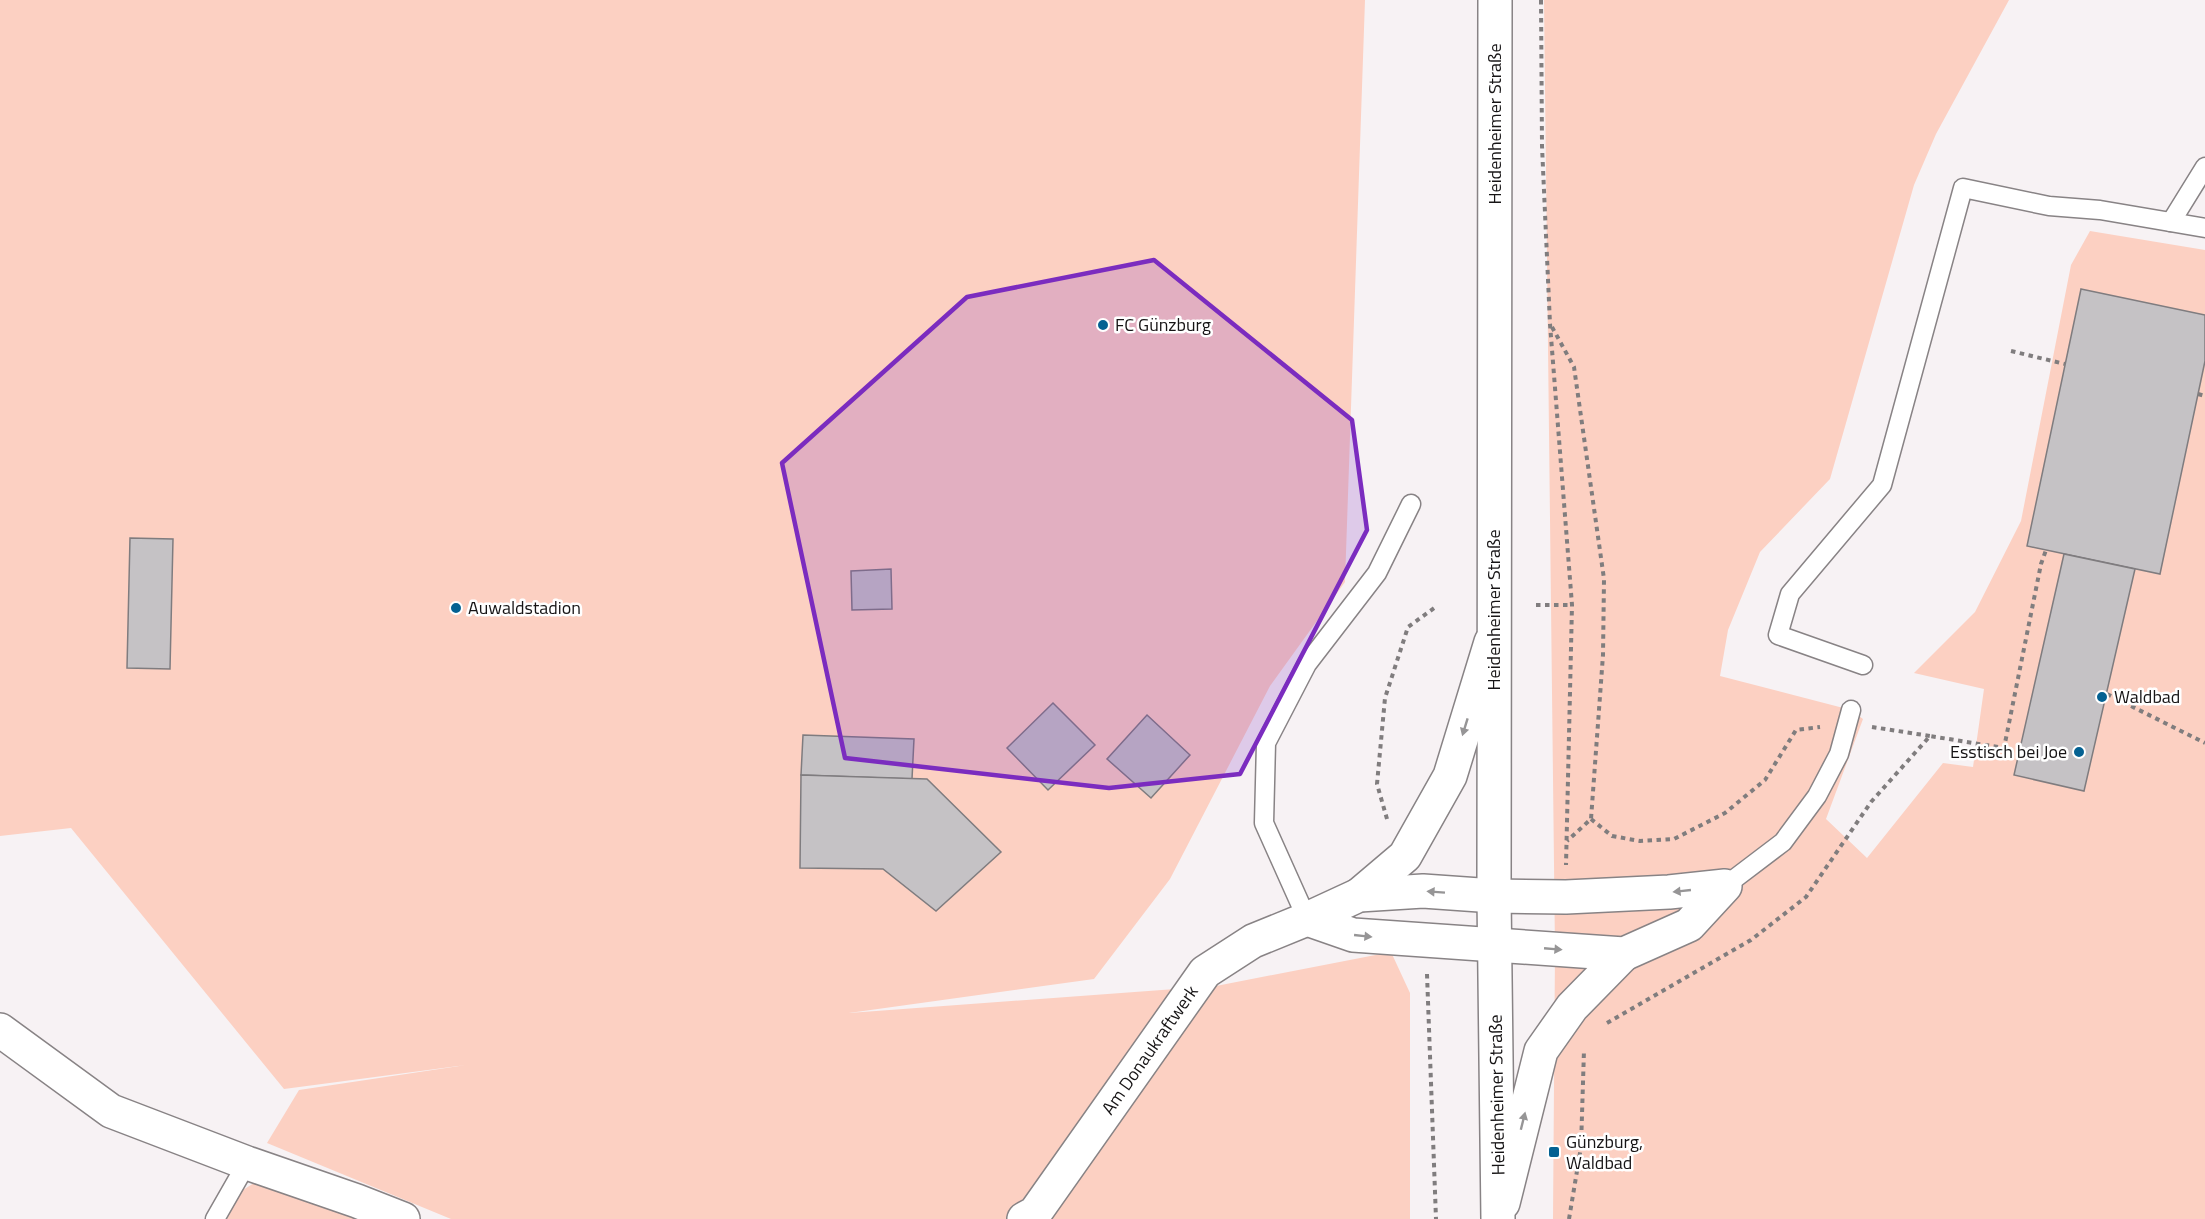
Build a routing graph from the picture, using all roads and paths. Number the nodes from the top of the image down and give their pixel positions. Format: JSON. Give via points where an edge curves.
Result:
{"nodes":[{"id":1,"x":1495,"y":0,"type":"edge"},
{"id":2,"x":1541,"y":0,"type":"edge"},
{"id":3,"x":2205,"y":167,"type":"edge"},
{"id":4,"x":2171,"y":222,"type":"junction"},
{"id":5,"x":2205,"y":228,"type":"edge"},
{"id":6,"x":1550,"y":324,"type":"junction"},
{"id":7,"x":2012,"y":351,"type":"dead end"},
{"id":8,"x":2065,"y":364,"type":"dead end"},
{"id":9,"x":2198,"y":394,"type":"dead end"},
{"id":10,"x":2205,"y":396,"type":"edge"},
{"id":11,"x":1411,"y":504,"type":"dead end"},
{"id":12,"x":2046,"y":550,"type":"dead end"},
{"id":13,"x":1536,"y":605,"type":"dead end"},
{"id":14,"x":1572,"y":605,"type":"junction"},
{"id":15,"x":1437,"y":606,"type":"dead end"},
{"id":16,"x":1494,"y":631,"type":"junction"},
{"id":17,"x":1863,"y":665,"type":"dead end"},
{"id":18,"x":2107,"y":694,"type":"dead end"},
{"id":19,"x":1850,"y":717,"type":"junction"},
{"id":20,"x":1930,"y":736,"type":"junction"},
{"id":21,"x":2205,"y":742,"type":"edge"},
{"id":22,"x":1591,"y":819,"type":"junction"},
{"id":23,"x":1405,"y":856,"type":"junction"},
{"id":24,"x":1725,"y":886,"type":"junction"},
{"id":25,"x":1359,"y":895,"type":"junction"},
{"id":26,"x":1494,"y":896,"type":"junction"},
{"id":27,"x":1307,"y":919,"type":"junction"},
{"id":28,"x":1425,"y":941,"type":"junction"},
{"id":29,"x":1495,"y":945,"type":"junction"},
{"id":30,"x":1624,"y":954,"type":"junction"},
{"id":31,"x":1601,"y":1028,"type":"dead end"},
{"id":32,"x":0,"y":1030,"type":"edge"},
{"id":33,"x":246,"y":1163,"type":"junction"},
{"id":34,"x":214,"y":1219,"type":"edge"},
{"id":35,"x":403,"y":1219,"type":"edge"},
{"id":36,"x":1024,"y":1219,"type":"edge"},
{"id":37,"x":1436,"y":1219,"type":"edge"},
{"id":38,"x":1499,"y":1219,"type":"edge"}],
"edges":[{"from":1,"to":16,"type":"street","name":"Heidenheimer Straße"},
{"from":2,"to":6,"type":"path","via":[[1542,146]]},
{"from":3,"to":4,"type":"lane"},
{"from":4,"to":5,"type":"lane"},
{"from":4,"to":17,"type":"lane","via":[[2049,206],[1963,188],[1882,485],[1790,594],[1778,635]]},
{"from":6,"to":14,"type":"path"},
{"from":6,"to":22,"type":"path","via":[[1574,367],[1604,579],[1603,655]]},
{"from":7,"to":8,"type":"path"},
{"from":9,"to":10,"type":"path"},
{"from":11,"to":27,"type":"lane","via":[[1377,573],[1308,664],[1266,742],[1264,823]]},
{"from":12,"to":20,"type":"path","via":[[2004,748]]},
{"from":13,"to":14,"type":"path"},
{"from":14,"to":22,"type":"path","via":[[1567,842]]},
{"from":15,"to":23,"type":"path","via":[[1408,627],[1385,698],[1377,784],[1388,825]]},
{"from":16,"to":23,"type":"street","one_way":true,"via":[[1450,776]]},
{"from":16,"to":26,"type":"street","name":"Heidenheimer Straße"},
{"from":18,"to":21,"type":"path"},
{"from":19,"to":20,"type":"path"},
{"from":19,"to":22,"type":"path","via":[[1796,730],[1765,780],[1725,813],[1674,839],[1640,841],[1612,836]]},
{"from":19,"to":24,"type":"lane","via":[[1839,754],[1817,796],[1783,842]]},
{"from":20,"to":31,"type":"path","via":[[1871,802],[1806,897],[1751,940]]},
{"from":23,"to":25,"type":"street"},
{"from":24,"to":26,"type":"street","name":"Am Donaukraftwerk","one_way":true,"via":[[1566,897]]},
{"from":24,"to":30,"type":"street","via":[[1689,925]]},
{"from":26,"to":25,"type":"street","name":"Am Donaukraftwerk","one_way":true,"via":[[1423,891]]},
{"from":25,"to":27,"type":"street","name":"Am Donaukraftwerk"},
{"from":26,"to":29,"type":"street","name":"Heidenheimer Straße"},
{"from":27,"to":28,"type":"street","one_way":true,"via":[[1353,935]]},
{"from":27,"to":36,"type":"street","name":"Am Donaukraftwerk","via":[[1253,941],[1205,972],[1035,1213]]},
{"from":28,"to":29,"type":"street"},
{"from":28,"to":37,"type":"path"},
{"from":29,"to":30,"type":"street","one_way":true},
{"from":29,"to":38,"type":"street","name":"Heidenheimer Straße"},
{"from":38,"to":30,"type":"street","one_way":true,"via":[[1541,1051],[1572,1007]]},
{"from":32,"to":33,"type":"street","via":[[111,1111]]},
{"from":33,"to":34,"type":"lane"},
{"from":33,"to":35,"type":"street"}]}
